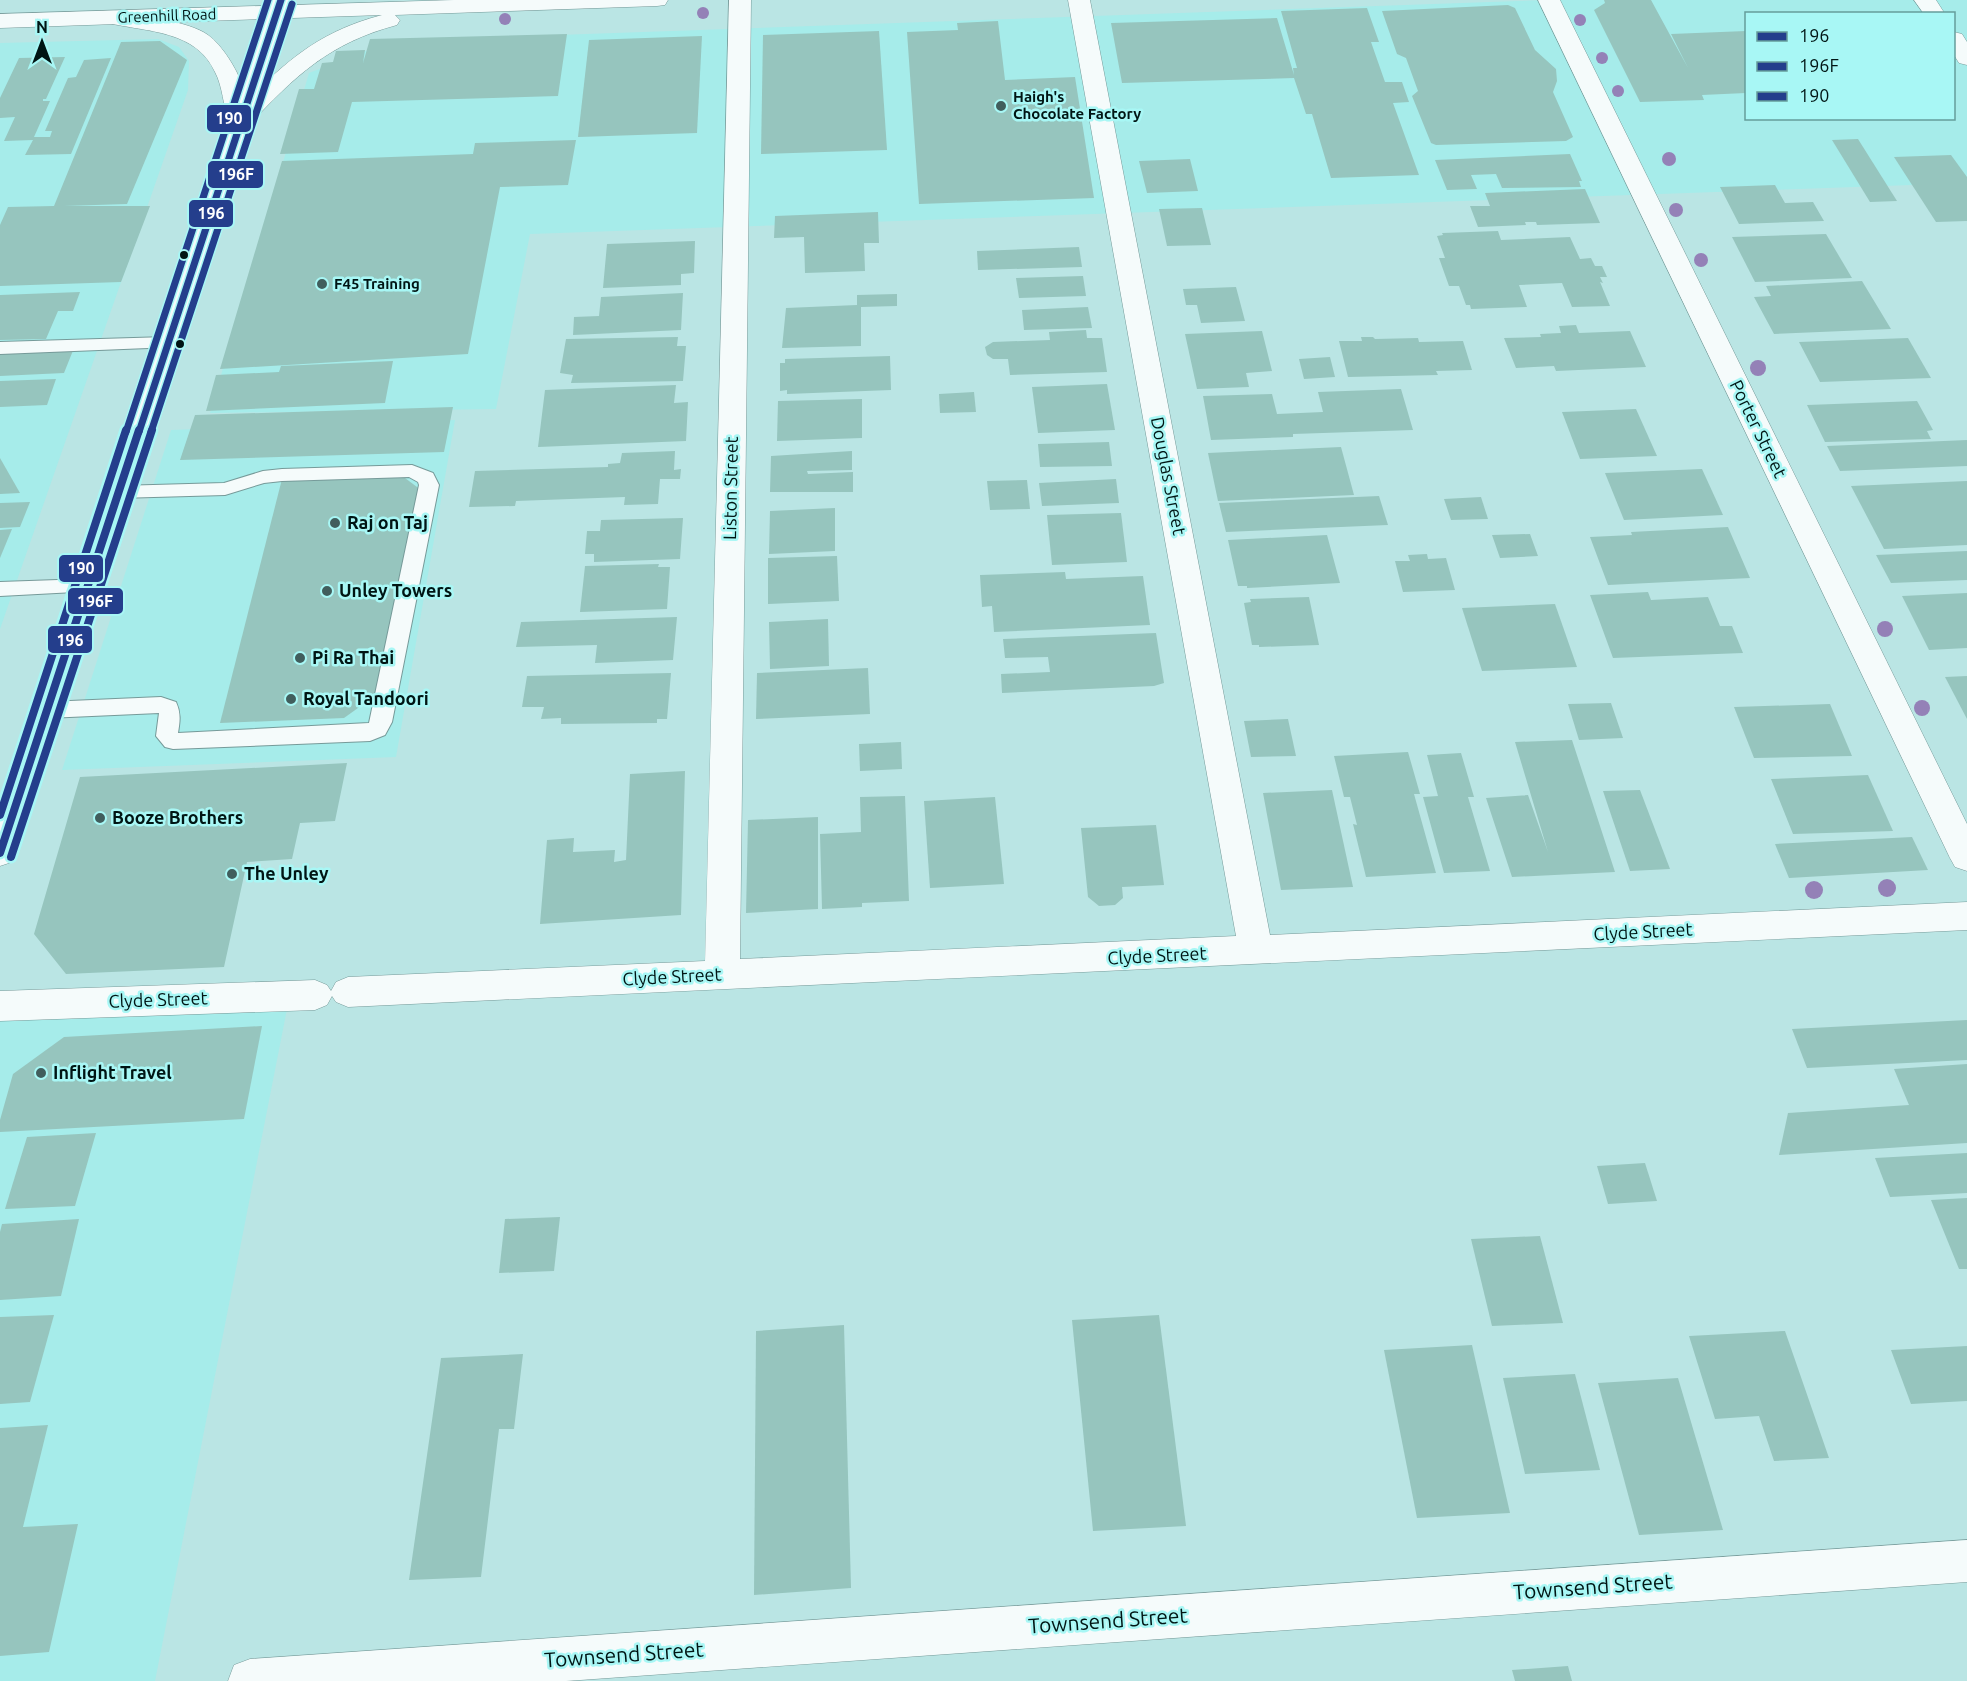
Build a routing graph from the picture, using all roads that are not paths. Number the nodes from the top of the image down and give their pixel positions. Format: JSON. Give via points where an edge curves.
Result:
{"nodes":[{"id":1,"x":657,"y":0,"type":"edge"},
{"id":2,"x":740,"y":0,"type":"edge"},
{"id":3,"x":1079,"y":0,"type":"edge"},
{"id":4,"x":1549,"y":0,"type":"edge"},
{"id":5,"x":596,"y":1,"type":"edge"},
{"id":6,"x":278,"y":6,"type":"edge"},
{"id":7,"x":459,"y":6,"type":"junction"},
{"id":8,"x":116,"y":18,"type":"junction"},
{"id":9,"x":0,"y":21,"type":"edge"},
{"id":10,"x":1955,"y":42,"type":"edge"},
{"id":11,"x":1967,"y":58,"type":"edge"},
{"id":12,"x":240,"y":121,"type":"junction"},
{"id":13,"x":167,"y":343,"type":"junction"},
{"id":14,"x":0,"y":348,"type":"edge"},
{"id":15,"x":118,"y":492,"type":"junction"},
{"id":16,"x":87,"y":586,"type":"junction"},
{"id":17,"x":0,"y":589,"type":"edge"},
{"id":18,"x":47,"y":710,"type":"junction"},
{"id":19,"x":0,"y":853,"type":"edge"},
{"id":20,"x":1967,"y":858,"type":"edge"},
{"id":21,"x":1967,"y":916,"type":"edge"},
{"id":22,"x":1256,"y":951,"type":"junction"},
{"id":23,"x":722,"y":975,"type":"junction"},
{"id":24,"x":0,"y":1006,"type":"edge"},
{"id":25,"x":1967,"y":1561,"type":"edge"},
{"id":26,"x":250,"y":1681,"type":"edge"}],
"edges":[{"from":1,"to":5,"type":"main road","name":"Greenhill Road"},
{"from":2,"to":23,"type":"main road","name":"Liston Street"},
{"from":3,"to":22,"type":"main road","name":"Douglas Street"},
{"from":4,"to":20,"type":"main road","name":"Porter Street"},
{"from":5,"to":7,"type":"main road","name":"Greenhill Road"},
{"from":6,"to":7,"type":"main road","name":"Greenhill Road"},
{"from":6,"to":8,"type":"main road","name":"Greenhill Road"},
{"from":6,"to":12,"type":"main road"},
{"from":7,"to":12,"type":"main road","via":[[373,23],[340,35],[311,52]]},
{"from":8,"to":9,"type":"main road","name":"Greenhill Road"},
{"from":8,"to":12,"type":"main road","via":[[170,28],[200,39],[226,70]]},
{"from":10,"to":11,"type":"main road"},
{"from":12,"to":13,"type":"main road"},
{"from":13,"to":14,"type":"lane"},
{"from":13,"to":15,"type":"main road"},
{"from":15,"to":16,"type":"main road"},
{"from":15,"to":18,"type":"lane","via":[[225,489],[282,474],[412,471],[426,478],[429,485],[381,722],[370,733],[173,741],[168,736],[170,714],[161,705]]},
{"from":16,"to":17,"type":"lane"},
{"from":16,"to":18,"type":"main road"},
{"from":18,"to":19,"type":"main road"},
{"from":21,"to":22,"type":"main road","name":"Clyde Street"},
{"from":22,"to":23,"type":"main road","name":"Clyde Street"},
{"from":23,"to":24,"type":"main road","name":"Clyde Street"},
{"from":25,"to":26,"type":"main road","name":"Townsend Street"}]}
